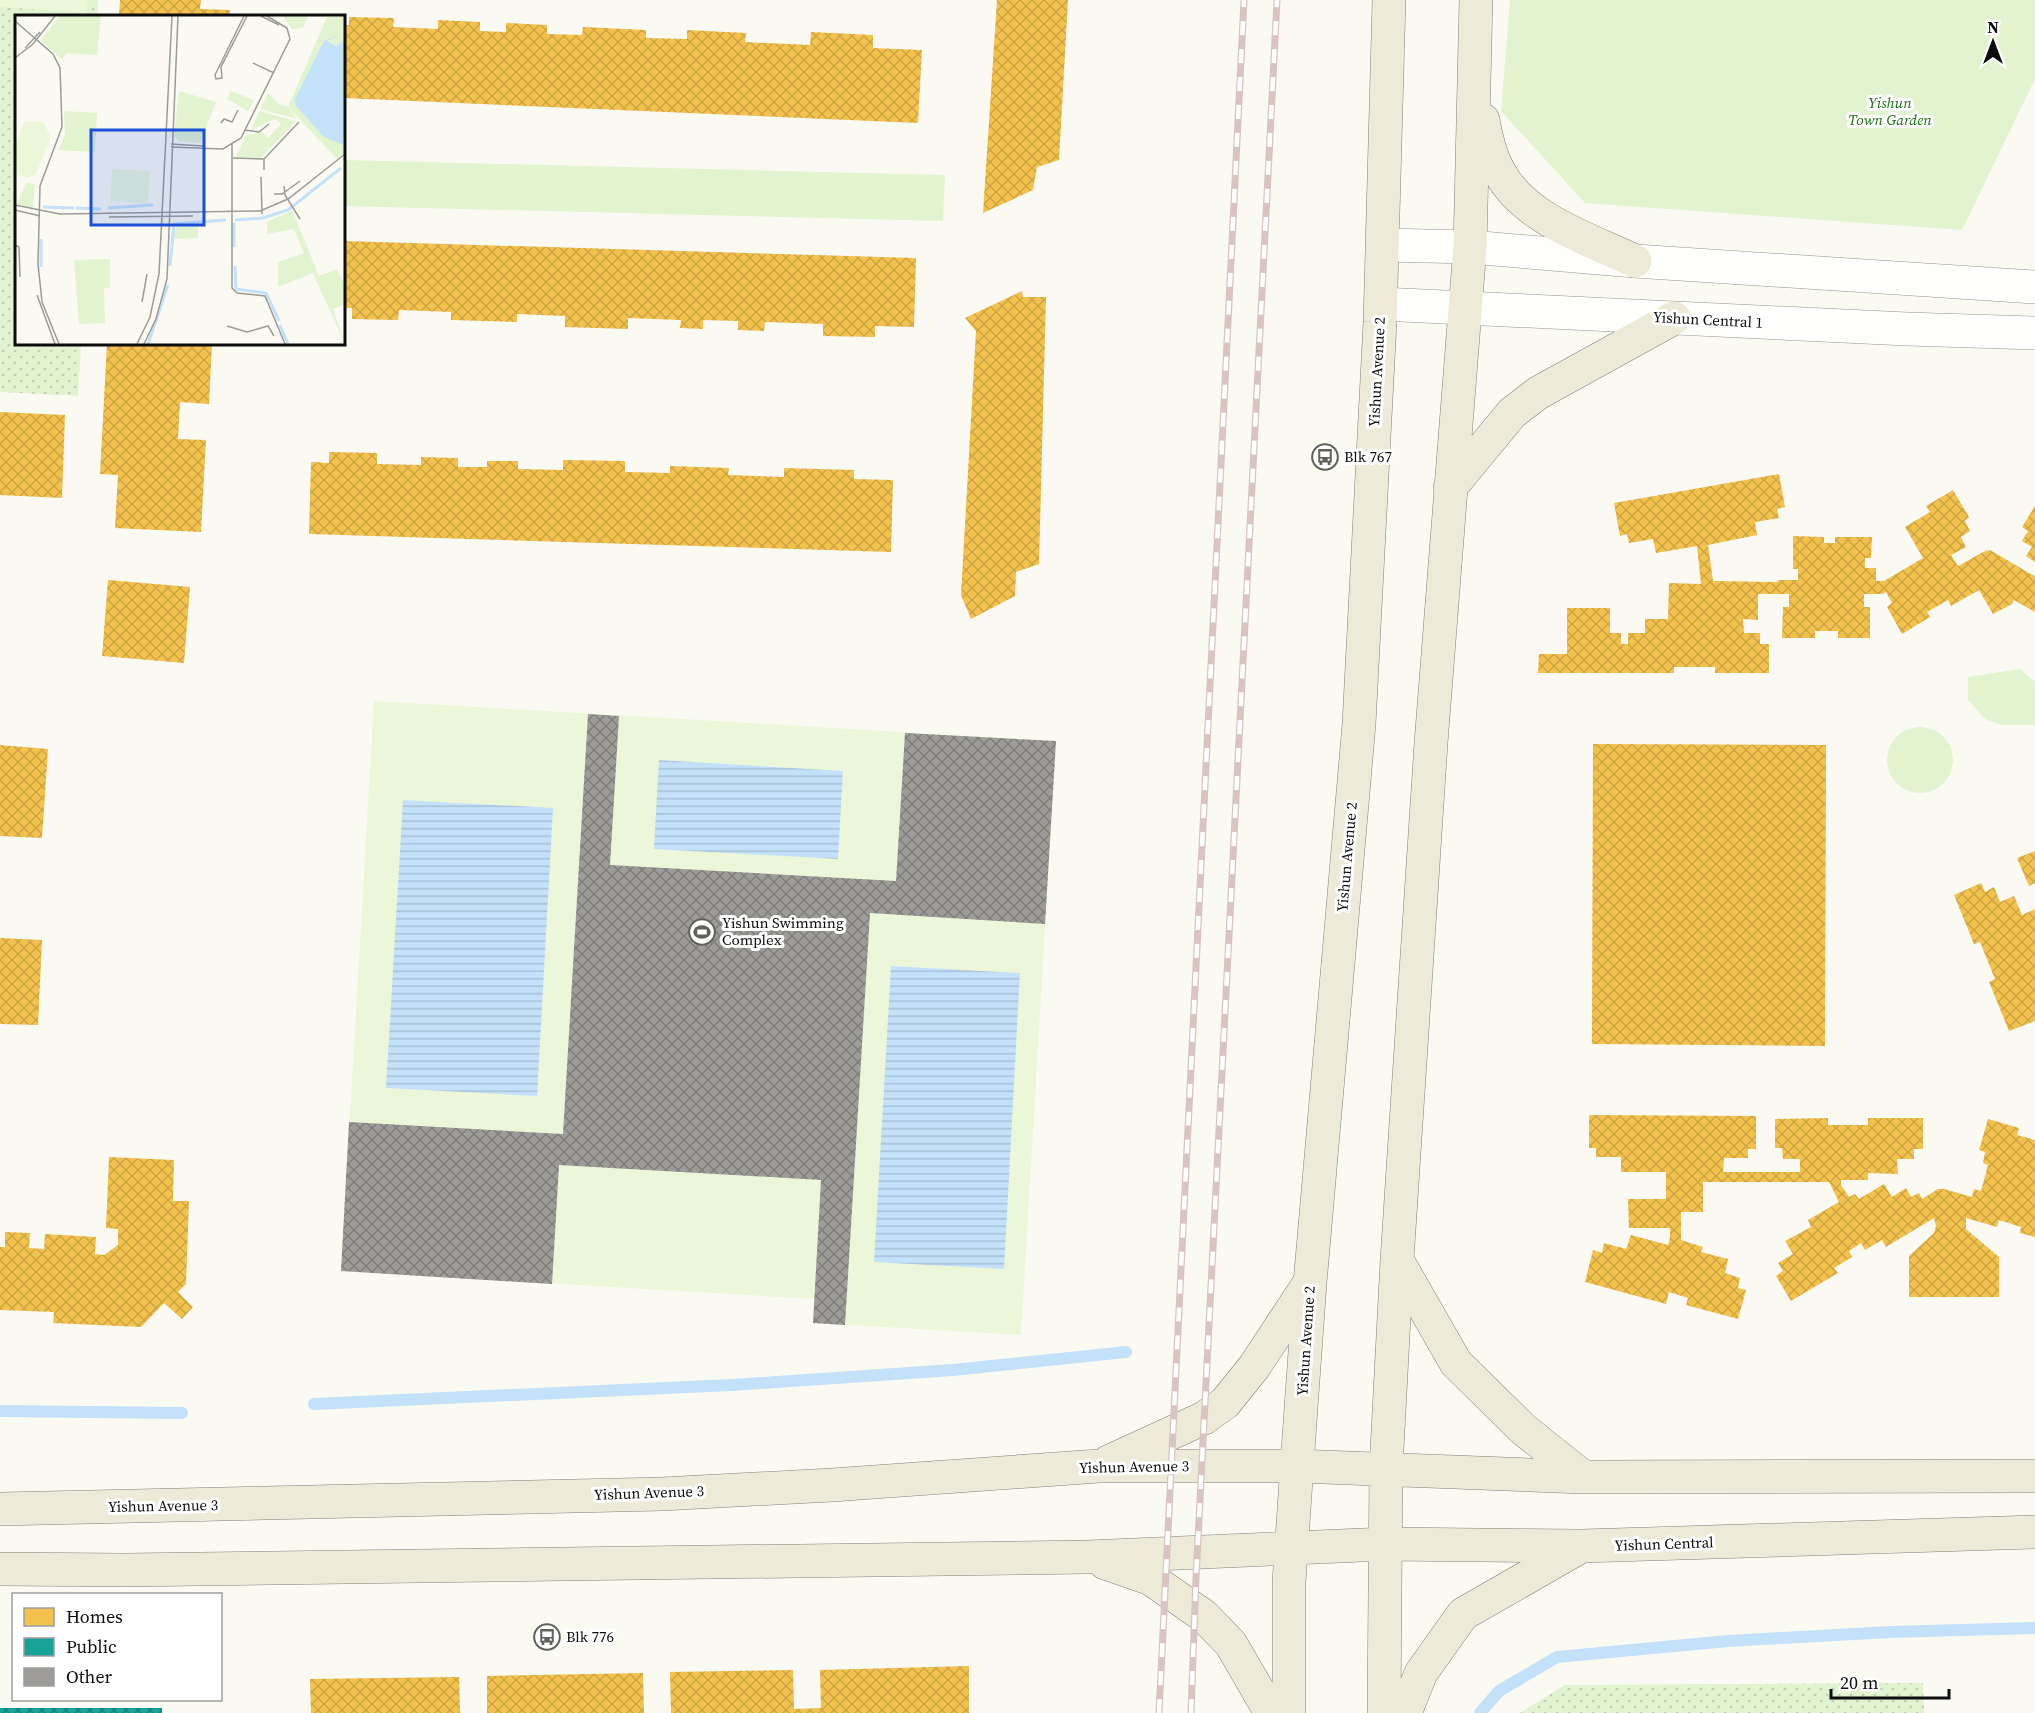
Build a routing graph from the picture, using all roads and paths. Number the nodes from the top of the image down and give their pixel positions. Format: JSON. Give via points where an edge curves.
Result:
{"nodes":[{"id":1,"x":1389,"y":0,"type":"edge"},
{"id":2,"x":1476,"y":0,"type":"edge"},
{"id":3,"x":1476,"y":74,"type":"junction"},
{"id":4,"x":1383,"y":246,"type":"junction"},
{"id":5,"x":1470,"y":248,"type":"junction"},
{"id":6,"x":1635,"y":261,"type":"junction"},
{"id":7,"x":2035,"y":287,"type":"edge"},
{"id":8,"x":1381,"y":304,"type":"junction"},
{"id":9,"x":1465,"y":309,"type":"junction"},
{"id":10,"x":1674,"y":318,"type":"junction"},
{"id":11,"x":2035,"y":333,"type":"edge"},
{"id":12,"x":1450,"y":488,"type":"junction"},
{"id":13,"x":1397,"y":1260,"type":"junction"},
{"id":14,"x":1310,"y":1283,"type":"junction"},
{"id":15,"x":1099,"y":1466,"type":"junction"},
{"id":16,"x":1297,"y":1466,"type":"junction"},
{"id":17,"x":1386,"y":1469,"type":"junction"},
{"id":18,"x":2035,"y":1476,"type":"edge"},
{"id":19,"x":1582,"y":1477,"type":"junction"},
{"id":20,"x":0,"y":1509,"type":"edge"},
{"id":21,"x":2035,"y":1532,"type":"edge"},
{"id":22,"x":1386,"y":1544,"type":"junction"},
{"id":23,"x":1582,"y":1546,"type":"junction"},
{"id":24,"x":1293,"y":1548,"type":"junction"},
{"id":25,"x":1088,"y":1557,"type":"junction"},
{"id":26,"x":0,"y":1569,"type":"edge"},
{"id":27,"x":1271,"y":1713,"type":"edge"},
{"id":28,"x":1289,"y":1713,"type":"edge"},
{"id":29,"x":1384,"y":1713,"type":"edge"},
{"id":30,"x":1405,"y":1713,"type":"edge"}],
"edges":[{"from":1,"to":4,"type":"main road","name":"Yishun Avenue 2"},
{"from":2,"to":3,"type":"main road"},
{"from":3,"to":5,"type":"main road"},
{"from":3,"to":6,"type":"main road","via":[[1488,143],[1499,172],[1520,198],[1545,217]]},
{"from":4,"to":5,"type":"street"},
{"from":4,"to":8,"type":"main road","name":"Yishun Avenue 2"},
{"from":5,"to":6,"type":"street"},
{"from":5,"to":9,"type":"main road"},
{"from":6,"to":7,"type":"street"},
{"from":8,"to":9,"type":"street","name":"Yishun Central 1"},
{"from":8,"to":14,"type":"main road","name":"Yishun Avenue 2","via":[[1359,724]]},
{"from":9,"to":10,"type":"street","name":"Yishun Central 1"},
{"from":9,"to":12,"type":"main road"},
{"from":10,"to":11,"type":"street","name":"Yishun Central 1"},
{"from":10,"to":12,"type":"main road","via":[[1538,393],[1512,413]]},
{"from":12,"to":13,"type":"main road"},
{"from":13,"to":17,"type":"main road"},
{"from":13,"to":19,"type":"main road","via":[[1456,1363],[1523,1429]]},
{"from":14,"to":15,"type":"main road","via":[[1225,1403],[1204,1418]]},
{"from":14,"to":16,"type":"main road","name":"Yishun Avenue 2"},
{"from":15,"to":16,"type":"main road","name":"Yishun Avenue 3"},
{"from":15,"to":20,"type":"main road","name":"Yishun Avenue 3","via":[[662,1494]]},
{"from":16,"to":17,"type":"main road"},
{"from":16,"to":24,"type":"main road","name":"Yishun Avenue 2"},
{"from":17,"to":19,"type":"main road"},
{"from":17,"to":22,"type":"main road"},
{"from":18,"to":19,"type":"main road"},
{"from":21,"to":23,"type":"main road","name":"Yishun Central"},
{"from":22,"to":23,"type":"main road","name":"Yishun Central"},
{"from":22,"to":24,"type":"main road","name":"Yishun Central"},
{"from":22,"to":29,"type":"main road"},
{"from":23,"to":30,"type":"main road","via":[[1463,1614],[1421,1673]]},
{"from":24,"to":25,"type":"main road"},
{"from":24,"to":28,"type":"main road","name":"Yishun Avenue 2","via":[[1289,1582]]},
{"from":25,"to":26,"type":"main road"},
{"from":25,"to":27,"type":"main road","via":[[1151,1579],[1204,1616],[1231,1644]]}]}
